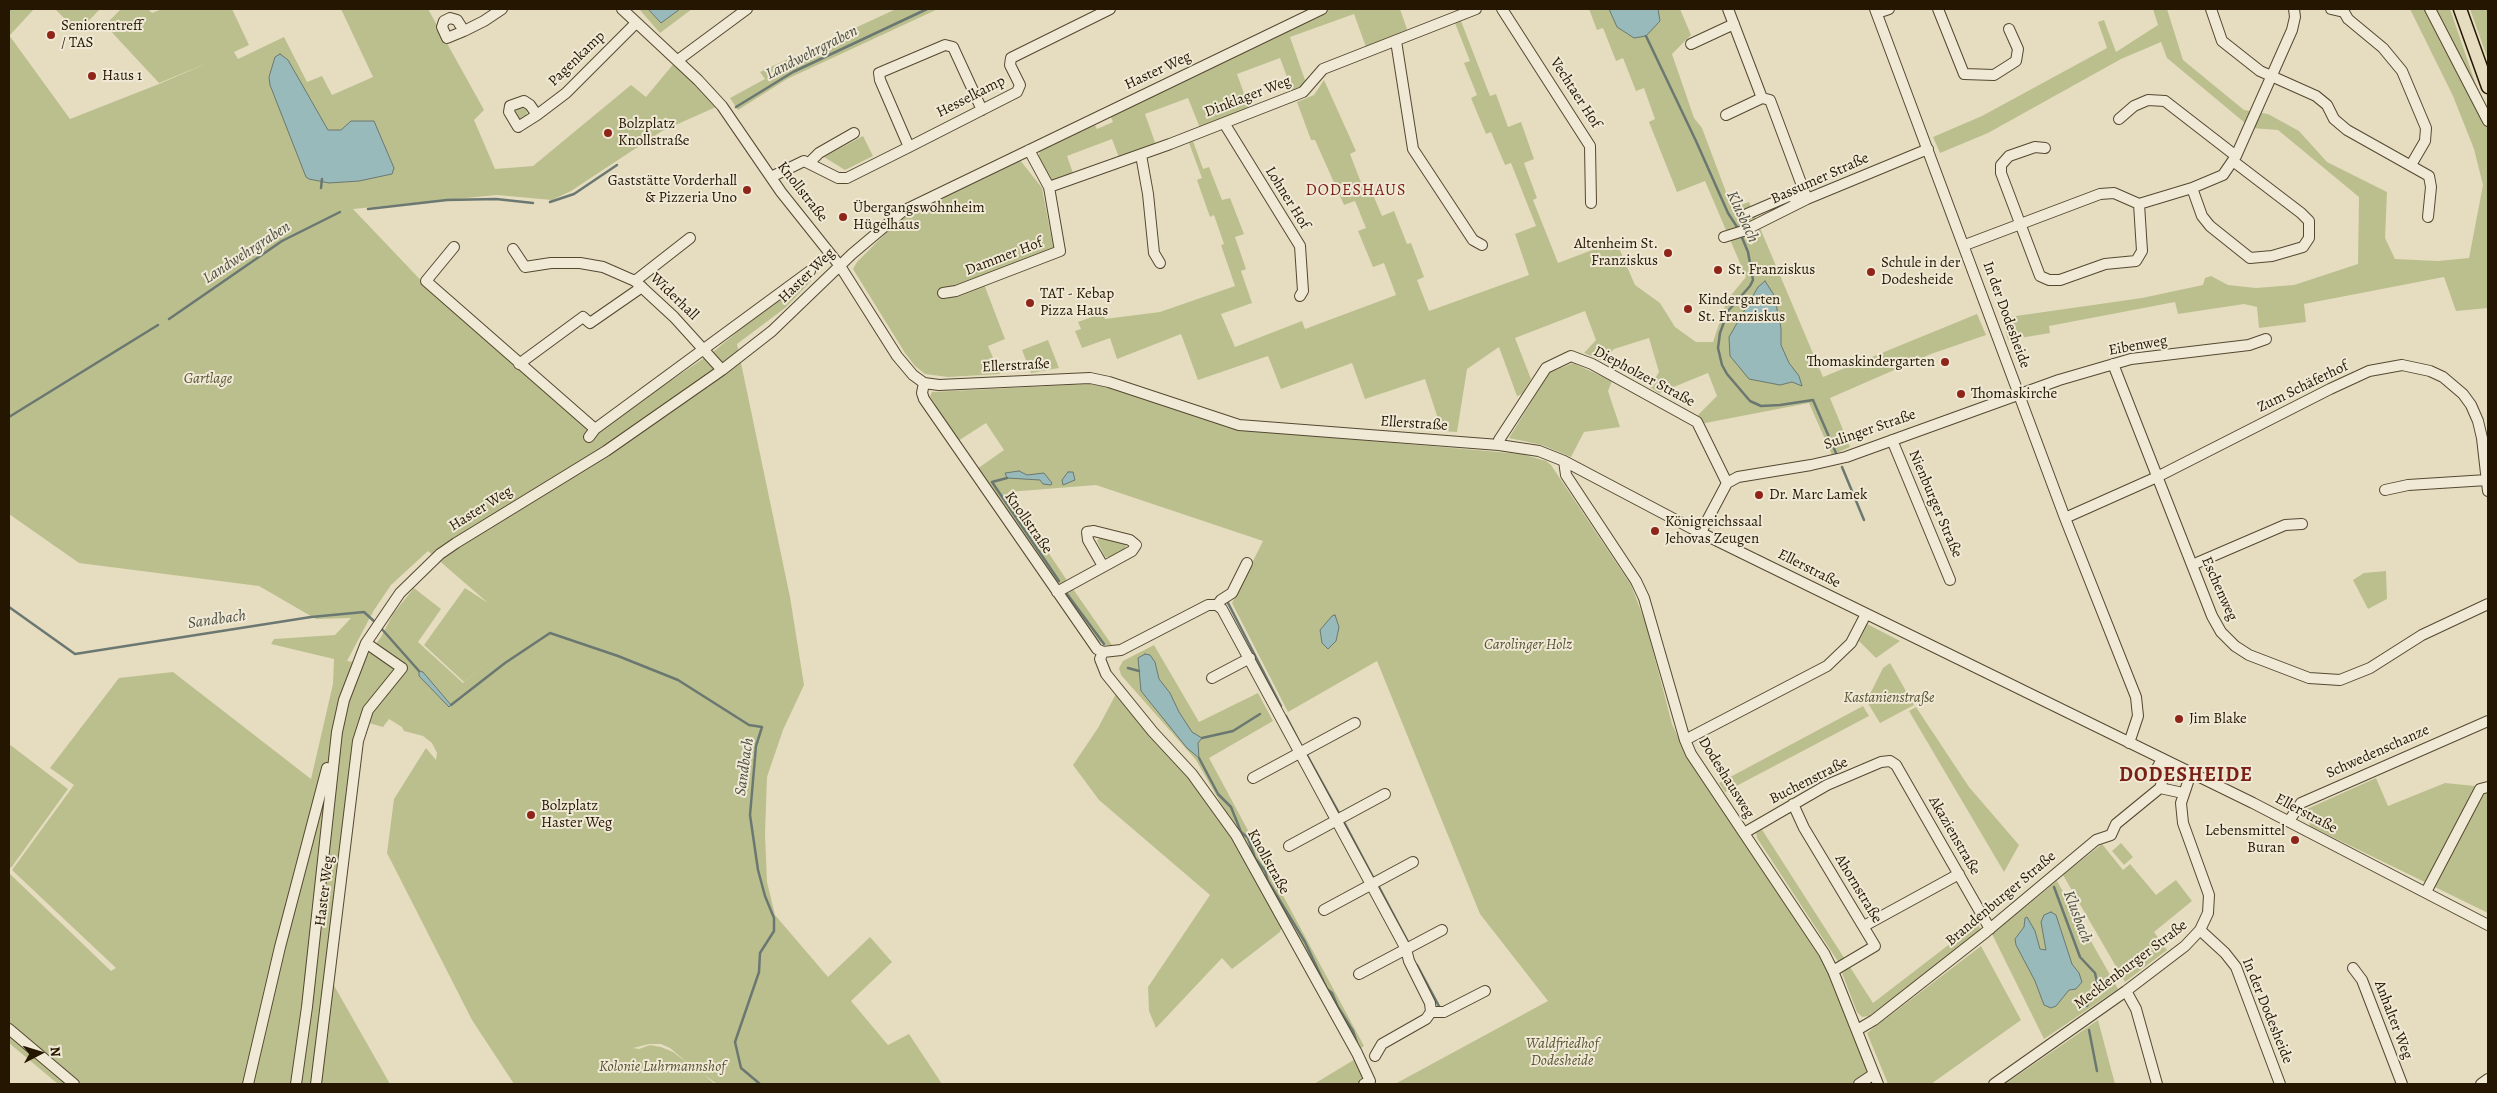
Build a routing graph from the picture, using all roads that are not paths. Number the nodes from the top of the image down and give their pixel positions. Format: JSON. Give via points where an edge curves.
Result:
{"nodes":[{"id":1,"x":502,"y":9,"type":"edge"},
{"id":2,"x":622,"y":9,"type":"edge"},
{"id":3,"x":747,"y":9,"type":"edge"},
{"id":4,"x":1110,"y":9,"type":"edge"},
{"id":5,"x":1322,"y":9,"type":"edge"},
{"id":6,"x":1476,"y":9,"type":"edge"},
{"id":7,"x":1502,"y":9,"type":"edge"},
{"id":8,"x":1728,"y":9,"type":"edge"},
{"id":9,"x":1889,"y":9,"type":"edge"},
{"id":10,"x":1938,"y":9,"type":"edge"},
{"id":11,"x":2211,"y":9,"type":"edge"},
{"id":12,"x":2294,"y":9,"type":"edge"},
{"id":13,"x":2330,"y":9,"type":"edge"},
{"id":14,"x":2430,"y":9,"type":"edge"},
{"id":15,"x":2460,"y":9,"type":"edge"},
{"id":16,"x":2344,"y":10,"type":"edge"},
{"id":17,"x":1876,"y":11,"type":"edge"},
{"id":18,"x":636,"y":23,"type":"junction"},
{"id":19,"x":1734,"y":24,"type":"junction"},
{"id":20,"x":2009,"y":29,"type":"dead end"},
{"id":21,"x":464,"y":31,"type":"dead end"},
{"id":22,"x":1396,"y":41,"type":"junction"},
{"id":23,"x":1691,"y":44,"type":"dead end"},
{"id":24,"x":678,"y":60,"type":"junction"},
{"id":25,"x":2270,"y":76,"type":"junction"},
{"id":26,"x":2488,"y":87,"type":"edge"},
{"id":27,"x":1762,"y":98,"type":"junction"},
{"id":28,"x":982,"y":110,"type":"junction"},
{"id":29,"x":537,"y":115,"type":"dead end"},
{"id":30,"x":1726,"y":115,"type":"dead end"},
{"id":31,"x":2119,"y":119,"type":"dead end"},
{"id":32,"x":2488,"y":120,"type":"edge"},
{"id":33,"x":1224,"y":123,"type":"junction"},
{"id":34,"x":854,"y":132,"type":"dead end"},
{"id":35,"x":909,"y":147,"type":"junction"},
{"id":36,"x":2045,"y":148,"type":"dead end"},
{"id":37,"x":1928,"y":149,"type":"junction"},
{"id":38,"x":1029,"y":150,"type":"junction"},
{"id":39,"x":1141,"y":155,"type":"junction"},
{"id":40,"x":2234,"y":158,"type":"junction"},
{"id":41,"x":810,"y":162,"type":"junction"},
{"id":42,"x":2411,"y":165,"type":"junction"},
{"id":43,"x":771,"y":178,"type":"junction"},
{"id":44,"x":1049,"y":187,"type":"junction"},
{"id":45,"x":2192,"y":188,"type":"junction"},
{"id":46,"x":1807,"y":199,"type":"junction"},
{"id":47,"x":1591,"y":203,"type":"dead end"},
{"id":48,"x":2139,"y":204,"type":"junction"},
{"id":49,"x":1747,"y":214,"type":"dead end"},
{"id":50,"x":2428,"y":217,"type":"dead end"},
{"id":51,"x":2020,"y":225,"type":"junction"},
{"id":52,"x":1724,"y":237,"type":"dead end"},
{"id":53,"x":690,"y":238,"type":"dead end"},
{"id":54,"x":1482,"y":245,"type":"dead end"},
{"id":55,"x":1964,"y":245,"type":"junction"},
{"id":56,"x":454,"y":247,"type":"dead end"},
{"id":57,"x":513,"y":249,"type":"dead end"},
{"id":58,"x":1160,"y":263,"type":"dead end"},
{"id":59,"x":840,"y":266,"type":"junction"},
{"id":60,"x":810,"y":271,"type":"dead end"},
{"id":61,"x":638,"y":284,"type":"junction"},
{"id":62,"x":943,"y":293,"type":"dead end"},
{"id":63,"x":1300,"y":296,"type":"dead end"},
{"id":64,"x":2266,"y":339,"type":"dead end"},
{"id":65,"x":705,"y":349,"type":"junction"},
{"id":66,"x":519,"y":364,"type":"junction"},
{"id":67,"x":2113,"y":364,"type":"junction"},
{"id":68,"x":722,"y":370,"type":"junction"},
{"id":69,"x":924,"y":382,"type":"junction"},
{"id":70,"x":2019,"y":396,"type":"junction"},
{"id":71,"x":1892,"y":440,"type":"junction"},
{"id":72,"x":1498,"y":445,"type":"junction"},
{"id":73,"x":1564,"y":461,"type":"junction"},
{"id":74,"x":2157,"y":477,"type":"junction"},
{"id":75,"x":2486,"y":480,"type":"junction"},
{"id":76,"x":1728,"y":483,"type":"junction"},
{"id":77,"x":2385,"y":490,"type":"dead end"},
{"id":78,"x":2488,"y":491,"type":"edge"},
{"id":79,"x":2065,"y":518,"type":"junction"},
{"id":80,"x":2302,"y":524,"type":"dead end"},
{"id":81,"x":1701,"y":532,"type":"junction"},
{"id":82,"x":1248,"y":563,"type":"dead end"},
{"id":83,"x":2192,"y":565,"type":"junction"},
{"id":84,"x":1103,"y":566,"type":"junction"},
{"id":85,"x":1950,"y":580,"type":"dead end"},
{"id":86,"x":1057,"y":592,"type":"junction"},
{"id":87,"x":2488,"y":604,"type":"edge"},
{"id":88,"x":1217,"y":605,"type":"junction"},
{"id":89,"x":1866,"y":614,"type":"junction"},
{"id":90,"x":366,"y":643,"type":"junction"},
{"id":91,"x":1103,"y":652,"type":"junction"},
{"id":92,"x":1250,"y":658,"type":"junction"},
{"id":93,"x":1212,"y":678,"type":"dead end"},
{"id":94,"x":2488,"y":721,"type":"edge"},
{"id":95,"x":1355,"y":723,"type":"dead end"},
{"id":96,"x":1685,"y":740,"type":"junction"},
{"id":97,"x":2129,"y":743,"type":"junction"},
{"id":98,"x":1300,"y":753,"type":"junction"},
{"id":99,"x":2162,"y":759,"type":"junction"},
{"id":100,"x":1890,"y":761,"type":"joint"},
{"id":101,"x":327,"y":768,"type":"dead end"},
{"id":102,"x":2191,"y":773,"type":"junction"},
{"id":103,"x":1253,"y":778,"type":"dead end"},
{"id":104,"x":2488,"y":787,"type":"edge"},
{"id":105,"x":2160,"y":788,"type":"junction"},
{"id":106,"x":2182,"y":793,"type":"junction"},
{"id":107,"x":1385,"y":794,"type":"dead end"},
{"id":108,"x":1793,"y":804,"type":"junction"},
{"id":109,"x":1337,"y":820,"type":"junction"},
{"id":110,"x":2289,"y":821,"type":"junction"},
{"id":111,"x":1744,"y":833,"type":"junction"},
{"id":112,"x":1288,"y":846,"type":"dead end"},
{"id":113,"x":1413,"y":862,"type":"dead end"},
{"id":114,"x":1959,"y":874,"type":"junction"},
{"id":115,"x":1371,"y":885,"type":"junction"},
{"id":116,"x":2426,"y":892,"type":"junction"},
{"id":117,"x":1324,"y":910,"type":"dead end"},
{"id":118,"x":2488,"y":925,"type":"edge"},
{"id":119,"x":1864,"y":926,"type":"junction"},
{"id":120,"x":1990,"y":929,"type":"junction"},
{"id":121,"x":1442,"y":930,"type":"dead end"},
{"id":122,"x":2200,"y":930,"type":"junction"},
{"id":123,"x":1406,"y":949,"type":"junction"},
{"id":124,"x":2353,"y":968,"type":"dead end"},
{"id":125,"x":1833,"y":971,"type":"junction"},
{"id":126,"x":1359,"y":974,"type":"dead end"},
{"id":127,"x":1485,"y":991,"type":"dead end"},
{"id":128,"x":2126,"y":991,"type":"junction"},
{"id":129,"x":1431,"y":1012,"type":"junction"},
{"id":130,"x":9,"y":1029,"type":"edge"},
{"id":131,"x":1857,"y":1030,"type":"junction"},
{"id":132,"x":1375,"y":1056,"type":"dead end"},
{"id":133,"x":1876,"y":1079,"type":"edge"},
{"id":134,"x":2488,"y":1079,"type":"edge"},
{"id":135,"x":1367,"y":1083,"type":"edge"},
{"id":136,"x":1998,"y":1083,"type":"edge"},
{"id":137,"x":74,"y":1084,"type":"edge"},
{"id":138,"x":248,"y":1084,"type":"edge"},
{"id":139,"x":296,"y":1084,"type":"edge"},
{"id":140,"x":316,"y":1084,"type":"edge"},
{"id":141,"x":1860,"y":1084,"type":"edge"},
{"id":142,"x":2157,"y":1084,"type":"edge"},
{"id":143,"x":2280,"y":1084,"type":"edge"},
{"id":144,"x":2402,"y":1084,"type":"edge"},
{"id":145,"x":2481,"y":1084,"type":"edge"}],
"edges":[{"from":1,"to":21,"type":"street"},
{"from":2,"to":18,"type":"street","name":"Knollstraße"},
{"from":3,"to":24,"type":"street"},
{"from":4,"to":28,"type":"street","name":"Hesselkamp","via":[[1012,58],[1010,65],[1020,86],[1017,92]]},
{"from":5,"to":38,"type":"street","name":"Haster Weg"},
{"from":6,"to":22,"type":"street","name":"Dinklager Weg"},
{"from":7,"to":47,"type":"street","name":"Vechtaer Hof","via":[[1590,146]]},
{"from":8,"to":19,"type":"street"},
{"from":9,"to":17,"type":"street"},
{"from":10,"to":20,"type":"street","via":[[1964,74],[1994,75],[2016,61],[2018,50]]},
{"from":11,"to":25,"type":"street","via":[[2222,41]]},
{"from":12,"to":25,"type":"street","via":[[2292,30]]},
{"from":13,"to":16,"type":"street"},
{"from":14,"to":32,"type":"street"},
{"from":15,"to":26,"type":"main road"},
{"from":16,"to":42,"type":"street","via":[[2348,19],[2383,48],[2402,71],[2426,128],[2425,141]]},
{"from":17,"to":37,"type":"street","name":"In der Dodesheide"},
{"from":18,"to":24,"type":"street","name":"Knollstraße"},
{"from":18,"to":29,"type":"street","name":"Pagenkamp","via":[[591,70]]},
{"from":19,"to":23,"type":"street"},
{"from":19,"to":27,"type":"street"},
{"from":22,"to":33,"type":"street","name":"Dinklager Weg","via":[[1322,69],[1303,92]]},
{"from":22,"to":54,"type":"street","via":[[1413,149],[1473,240]]},
{"from":24,"to":43,"type":"street","name":"Knollstraße","via":[[722,106]]},
{"from":25,"to":40,"type":"street"},
{"from":25,"to":42,"type":"street","via":[[2316,96],[2347,130]]},
{"from":27,"to":30,"type":"street"},
{"from":27,"to":46,"type":"street","via":[[1770,100]]},
{"from":28,"to":35,"type":"street","name":"Hesselkamp"},
{"from":28,"to":35,"type":"street","via":[[953,47],[945,45],[880,73],[880,80]]},
{"from":31,"to":40,"type":"street","via":[[2134,106],[2148,100],[2165,101]]},
{"from":33,"to":39,"type":"street","name":"Dinklager Weg"},
{"from":33,"to":63,"type":"street","name":"Lohner Hof","via":[[1300,246],[1304,291]]},
{"from":34,"to":41,"type":"street","via":[[819,152]]},
{"from":35,"to":41,"type":"street","name":"Hesselkamp","via":[[847,178],[838,178]]},
{"from":36,"to":51,"type":"street","via":[[2035,147],[2009,156],[2001,165]]},
{"from":37,"to":46,"type":"street","name":"Bassumer Straße"},
{"from":37,"to":55,"type":"street","name":"In der Dodesheide"},
{"from":38,"to":44,"type":"street","name":"Dammer Hof"},
{"from":38,"to":59,"type":"street","name":"Haster Weg","via":[[903,212]]},
{"from":39,"to":44,"type":"street","name":"Dinklager Weg"},
{"from":39,"to":58,"type":"street","via":[[1154,253]]},
{"from":40,"to":45,"type":"street","via":[[2223,175]]},
{"from":40,"to":45,"type":"street","via":[[2308,221],[2309,238],[2303,247],[2272,256],[2250,258],[2210,226],[2202,216]]},
{"from":41,"to":43,"type":"street","via":[[798,162]]},
{"from":42,"to":50,"type":"street","via":[[2429,176]]},
{"from":43,"to":59,"type":"street","name":"Knollstraße"},
{"from":44,"to":62,"type":"street","name":"Dammer Hof","via":[[1060,251],[956,291]]},
{"from":45,"to":48,"type":"street"},
{"from":46,"to":49,"type":"street","via":[[1790,196]]},
{"from":46,"to":52,"type":"street","name":"Bassumer Straße"},
{"from":48,"to":51,"type":"street","via":[[2114,193],[2100,194]]},
{"from":48,"to":51,"type":"street","via":[[2142,251],[2136,261],[2105,264],[2060,280],[2040,276]]},
{"from":51,"to":55,"type":"street"},
{"from":53,"to":61,"type":"street"},
{"from":55,"to":70,"type":"street","name":"In der Dodesheide"},
{"from":56,"to":66,"type":"street","name":"Haster Weg","via":[[426,281]]},
{"from":57,"to":61,"type":"street","name":"Widerhall","via":[[525,267],[551,262],[580,263],[603,267]]},
{"from":59,"to":68,"type":"street","name":"Haster Weg","via":[[772,331]]},
{"from":59,"to":69,"type":"street","name":"Knollstraße","via":[[897,356],[912,375]]},
{"from":60,"to":65,"type":"street","name":"Haster Weg"},
{"from":61,"to":65,"type":"street","name":"Widerhall"},
{"from":61,"to":66,"type":"street","via":[[590,324],[583,317]]},
{"from":64,"to":67,"type":"street","name":"Eibenweg","via":[[2249,345],[2130,359]]},
{"from":65,"to":66,"type":"street","name":"Haster Weg","via":[[592,433]]},
{"from":65,"to":68,"type":"street","name":"Widerhall"},
{"from":67,"to":70,"type":"street","name":"Eibenweg"},
{"from":67,"to":74,"type":"street","name":"Eschenweg"},
{"from":68,"to":90,"type":"street","name":"Haster Weg","via":[[606,451],[440,554],[400,593]]},
{"from":69,"to":72,"type":"street","name":"Ellerstraße","via":[[939,385],[1090,378],[1238,425]]},
{"from":69,"to":86,"type":"street","name":"Knollstraße","via":[[924,400]]},
{"from":70,"to":71,"type":"street","name":"Sulinger Straße"},
{"from":70,"to":79,"type":"street","name":"In der Dodesheide"},
{"from":71,"to":76,"type":"street","name":"Sulinger Straße","via":[[1846,456],[1738,477]]},
{"from":71,"to":85,"type":"street","name":"Nienburger Straße"},
{"from":72,"to":73,"type":"street","name":"Ellerstraße","via":[[1539,451]]},
{"from":72,"to":76,"type":"street","name":"Diepholzer Straße","via":[[1546,368],[1571,356],[1592,364],[1697,422]]},
{"from":73,"to":81,"type":"street","name":"Ellerstraße"},
{"from":73,"to":96,"type":"street","name":"Dodeshausweg","via":[[1566,475],[1644,598]]},
{"from":74,"to":75,"type":"street","name":"Zum Schäferhof","via":[[2369,371],[2402,365],[2430,371],[2463,394],[2478,421]]},
{"from":74,"to":79,"type":"street","name":"Zum Schäferhof"},
{"from":74,"to":83,"type":"street","name":"Eschenweg"},
{"from":75,"to":77,"type":"street","via":[[2408,485]]},
{"from":75,"to":78,"type":"street","name":"Zum Schäferhof"},
{"from":76,"to":81,"type":"street"},
{"from":79,"to":97,"type":"street","name":"In der Dodesheide","via":[[2136,697],[2138,716]]},
{"from":80,"to":83,"type":"street","via":[[2284,525]]},
{"from":81,"to":89,"type":"street","name":"Ellerstraße"},
{"from":82,"to":88,"type":"street","via":[[1232,594]]},
{"from":83,"to":87,"type":"street","name":"Eschenweg","via":[[2212,616],[2221,632],[2235,646],[2293,673],[2324,681],[2353,676],[2422,635]]},
{"from":84,"to":84,"type":"street","via":[[1132,551],[1136,545],[1130,540],[1087,532],[1088,540]]},
{"from":84,"to":86,"type":"street"},
{"from":86,"to":91,"type":"street","name":"Knollstraße","via":[[1091,643]]},
{"from":88,"to":91,"type":"street","via":[[1195,610],[1121,650]]},
{"from":88,"to":92,"type":"street"},
{"from":89,"to":96,"type":"street","via":[[1851,643],[1827,666]]},
{"from":89,"to":97,"type":"street","name":"Ellerstraße"},
{"from":90,"to":139,"type":"street","name":"Haster Weg","via":[[344,700],[337,732]]},
{"from":90,"to":140,"type":"street","name":"Haster Weg","via":[[402,668],[368,710],[358,741]]},
{"from":91,"to":135,"type":"street","name":"Knollstraße","via":[[1100,659],[1106,674],[1192,774],[1236,835],[1327,998]]},
{"from":92,"to":93,"type":"street"},
{"from":92,"to":98,"type":"street"},
{"from":94,"to":110,"type":"street","name":"Schwedenschanze","via":[[2301,803]]},
{"from":95,"to":98,"type":"street"},
{"from":96,"to":111,"type":"street","name":"Dodeshausweg"},
{"from":97,"to":99,"type":"street","name":"Ellerstraße"},
{"from":98,"to":103,"type":"street"},
{"from":98,"to":109,"type":"street"},
{"from":99,"to":102,"type":"street","name":"Ellerstraße"},
{"from":99,"to":105,"type":"street","via":[[2155,772],[2162,782]]},
{"from":100,"to":108,"type":"street","name":"Buchenstraße","via":[[1827,785]]},
{"from":100,"to":114,"type":"street","name":"Akazienstraße","via":[[1896,765]]},
{"from":101,"to":138,"type":"street","name":"Haster Weg"},
{"from":102,"to":106,"type":"street","name":"Mecklenburger Straße"},
{"from":102,"to":110,"type":"street","name":"Ellerstraße"},
{"from":104,"to":116,"type":"street","via":[[2480,789]]},
{"from":105,"to":106,"type":"street"},
{"from":105,"to":120,"type":"street","name":"Brandenburger Straße","via":[[2116,824],[2110,835],[2096,840]]},
{"from":106,"to":122,"type":"street","name":"Mecklenburger Straße","via":[[2183,823],[2209,895],[2208,913]]},
{"from":107,"to":109,"type":"street"},
{"from":108,"to":111,"type":"street","name":"Buchenstraße"},
{"from":108,"to":119,"type":"street","name":"Ahornstraße","via":[[1804,828]]},
{"from":109,"to":112,"type":"street"},
{"from":109,"to":115,"type":"street"},
{"from":110,"to":116,"type":"street","name":"Ellerstraße"},
{"from":111,"to":125,"type":"street","name":"Dodeshausweg"},
{"from":113,"to":115,"type":"street"},
{"from":114,"to":119,"type":"street"},
{"from":114,"to":120,"type":"street","name":"Akazienstraße"},
{"from":115,"to":117,"type":"street"},
{"from":115,"to":123,"type":"street"},
{"from":116,"to":118,"type":"street","name":"Ellerstraße"},
{"from":119,"to":125,"type":"street","name":"Ahornstraße","via":[[1875,946]]},
{"from":120,"to":131,"type":"street","name":"Brandenburger Straße","via":[[1881,1015]]},
{"from":121,"to":123,"type":"street"},
{"from":122,"to":128,"type":"street","name":"Mecklenburger Straße","via":[[2185,946]]},
{"from":122,"to":143,"type":"street","name":"In der Dodesheide","via":[[2236,967]]},
{"from":123,"to":126,"type":"street"},
{"from":123,"to":129,"type":"street"},
{"from":124,"to":144,"type":"street","name":"Anhalter Weg","via":[[2362,980]]},
{"from":125,"to":131,"type":"street","name":"Dodeshausweg"},
{"from":127,"to":129,"type":"street","via":[[1444,1012]]},
{"from":128,"to":136,"type":"street","name":"Mecklenburger Straße"},
{"from":128,"to":142,"type":"street","via":[[2136,1009]]},
{"from":129,"to":132,"type":"street","via":[[1426,1019],[1382,1044]]},
{"from":130,"to":137,"type":"street"},
{"from":131,"to":133,"type":"street","name":"Dodeshausweg"},
{"from":133,"to":141,"type":"street","name":"Dodeshausweg"},
{"from":134,"to":145,"type":"street"}]}
